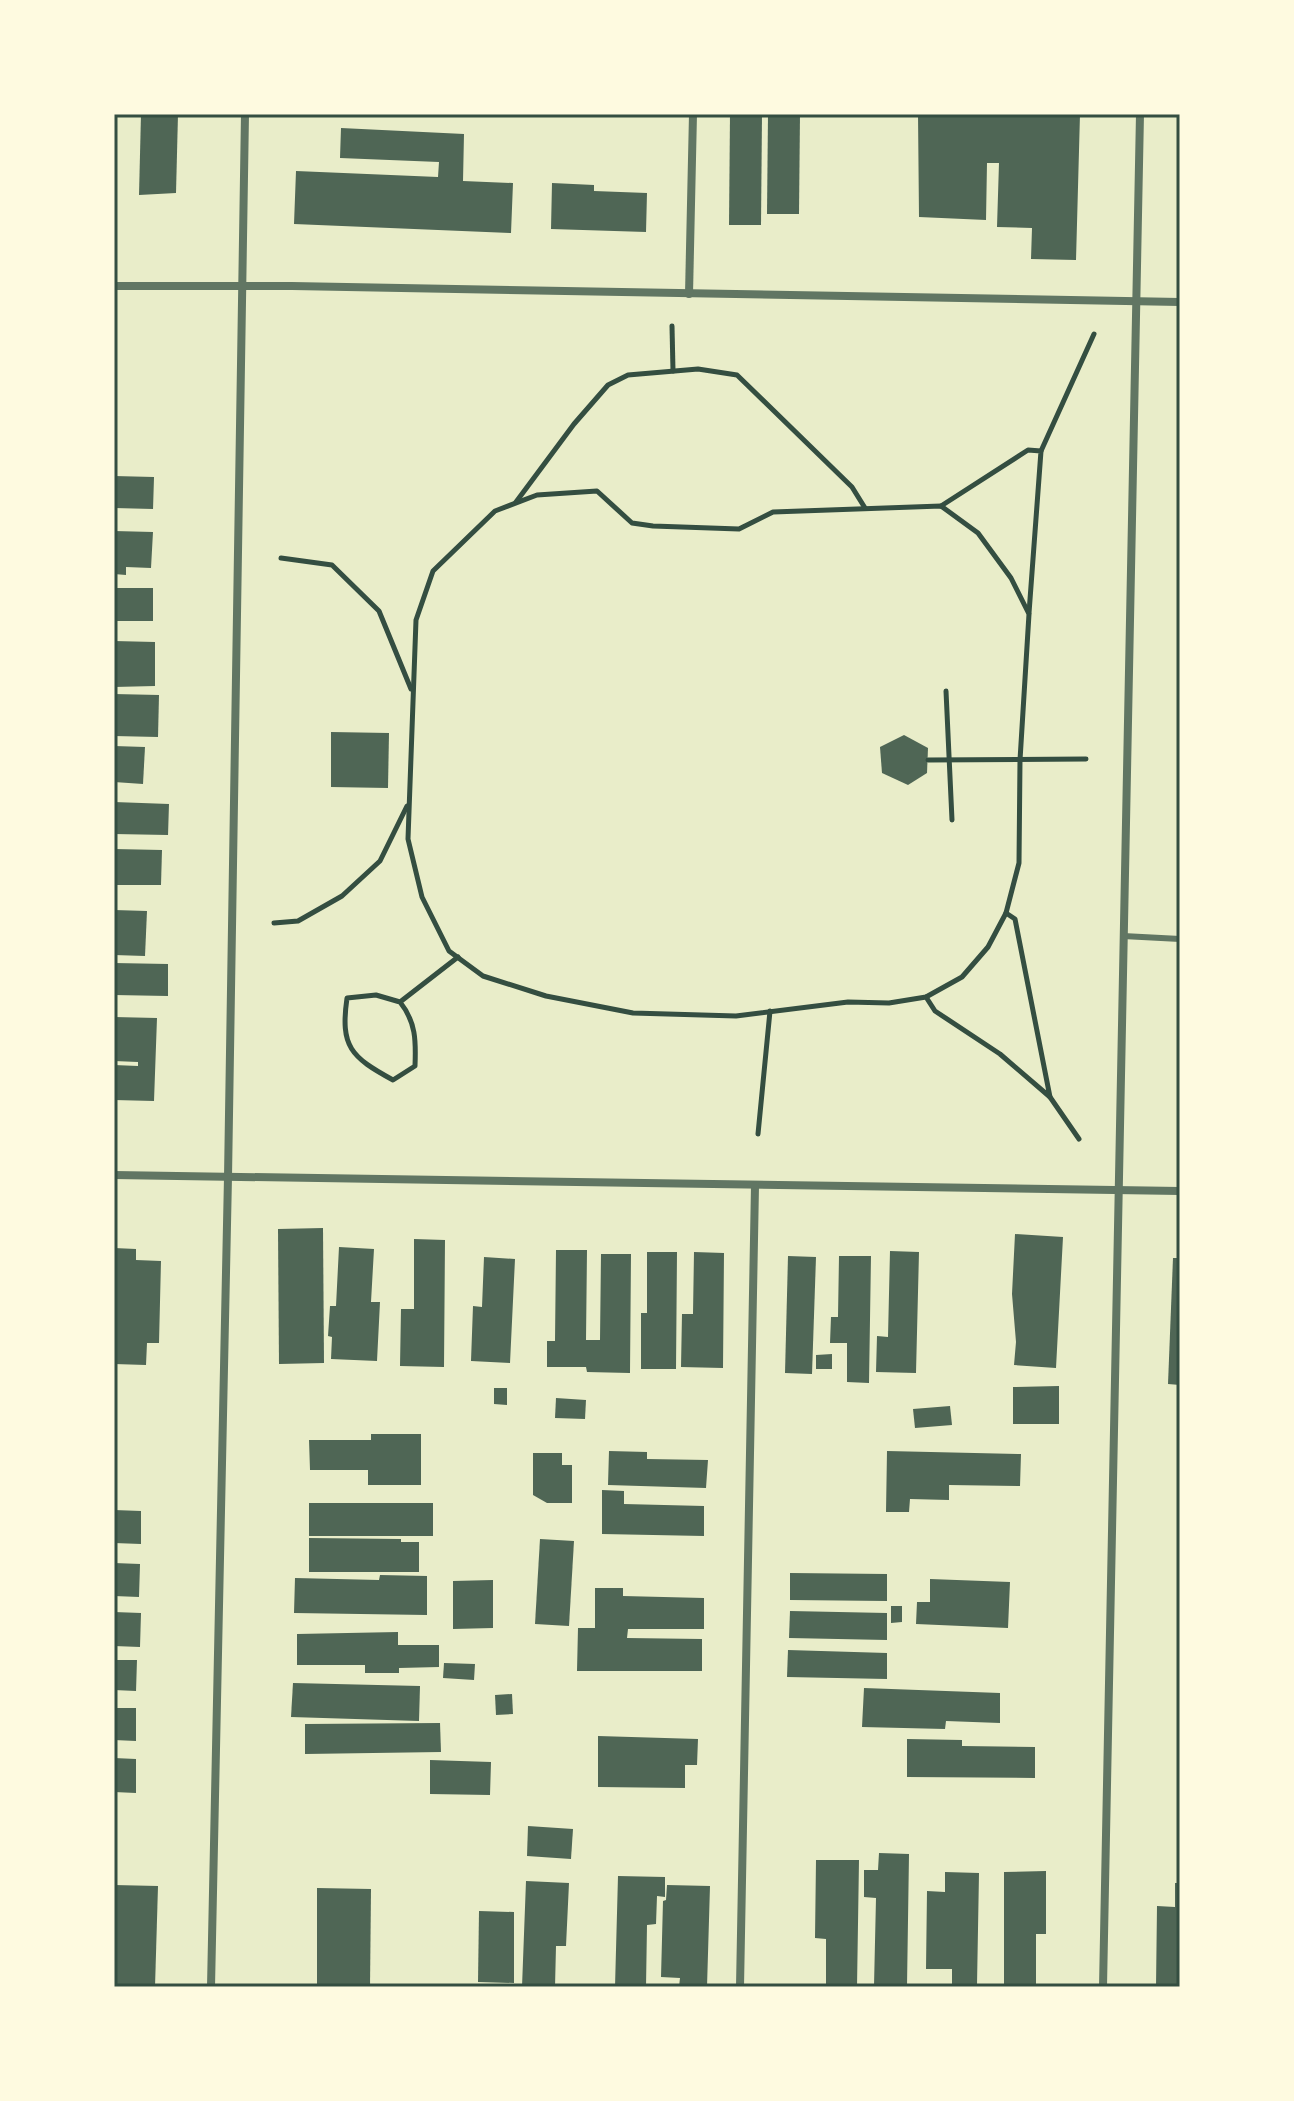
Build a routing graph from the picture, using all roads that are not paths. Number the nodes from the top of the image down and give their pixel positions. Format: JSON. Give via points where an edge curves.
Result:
{"nodes":[{"id":1,"x":245,"y":114,"type":"edge"},
{"id":2,"x":693,"y":114,"type":"edge"},
{"id":3,"x":1140,"y":114,"type":"edge"},
{"id":4,"x":114,"y":286,"type":"edge"},
{"id":5,"x":243,"y":288,"type":"junction"},
{"id":6,"x":689,"y":294,"type":"junction"},
{"id":7,"x":1136,"y":302,"type":"junction"},
{"id":8,"x":1180,"y":302,"type":"edge"},
{"id":9,"x":1123,"y":936,"type":"junction"},
{"id":10,"x":1180,"y":939,"type":"edge"},
{"id":11,"x":114,"y":1175,"type":"edge"},
{"id":12,"x":228,"y":1177,"type":"junction"},
{"id":13,"x":755,"y":1186,"type":"junction"},
{"id":14,"x":1180,"y":1191,"type":"edge"},
{"id":15,"x":1118,"y":1192,"type":"junction"},
{"id":16,"x":211,"y":1987,"type":"edge"},
{"id":17,"x":740,"y":1987,"type":"edge"},
{"id":18,"x":1103,"y":1987,"type":"edge"}],
"edges":[{"from":1,"to":5,"type":"street"},
{"from":2,"to":6,"type":"street"},
{"from":3,"to":7,"type":"street"},
{"from":4,"to":5,"type":"street"},
{"from":5,"to":6,"type":"street"},
{"from":5,"to":12,"type":"street"},
{"from":6,"to":7,"type":"street"},
{"from":7,"to":8,"type":"street"},
{"from":7,"to":9,"type":"street"},
{"from":9,"to":10,"type":"lane"},
{"from":9,"to":15,"type":"street"},
{"from":11,"to":12,"type":"street"},
{"from":12,"to":13,"type":"street"},
{"from":12,"to":16,"type":"street"},
{"from":13,"to":15,"type":"street"},
{"from":13,"to":17,"type":"street"},
{"from":14,"to":15,"type":"street"},
{"from":15,"to":18,"type":"street"}]}
